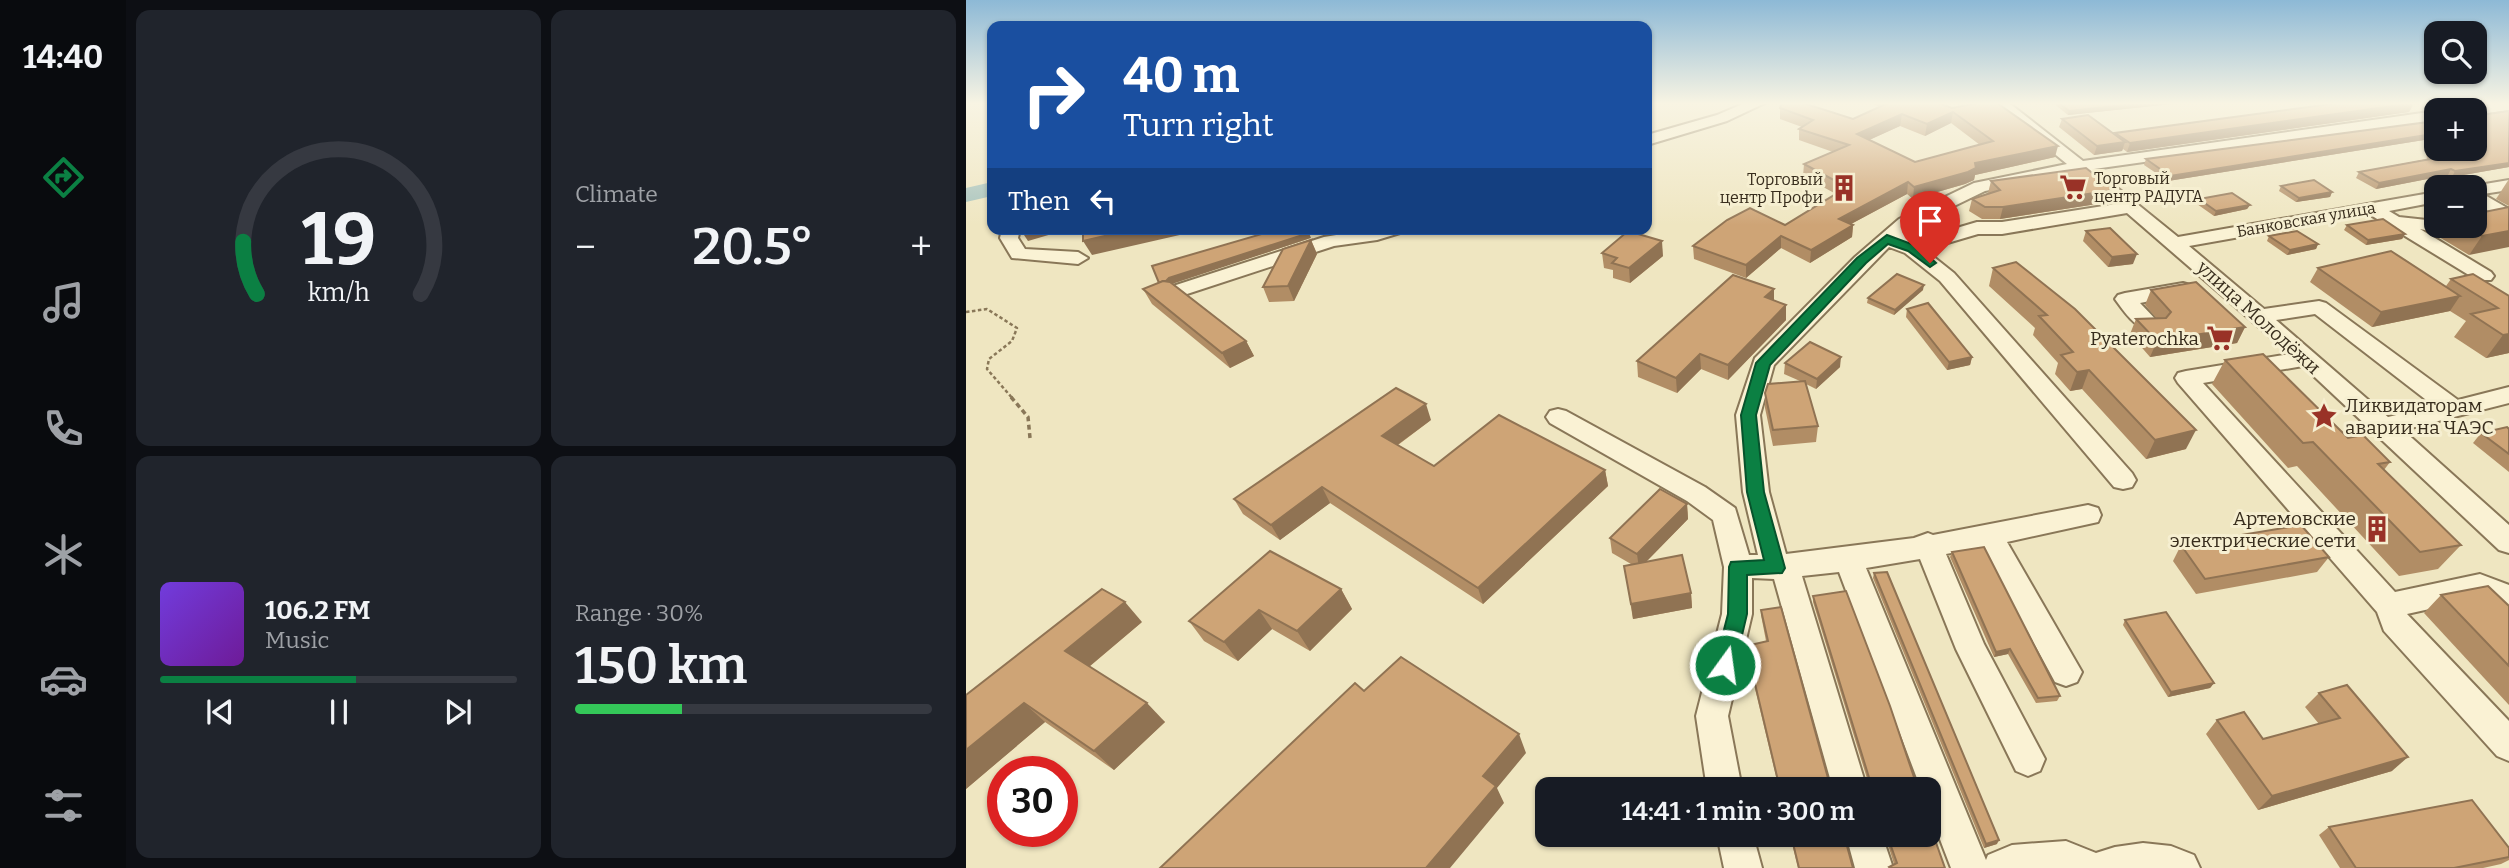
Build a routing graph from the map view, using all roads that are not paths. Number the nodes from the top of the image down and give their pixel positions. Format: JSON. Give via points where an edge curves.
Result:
{"nodes":[{"id":1,"x":2052,"y":144,"type":"edge"},
{"id":2,"x":2241,"y":144,"type":"edge"},
{"id":3,"x":2081,"y":166,"type":"junction"},
{"id":4,"x":2509,"y":185,"type":"edge"},
{"id":5,"x":2487,"y":188,"type":"edge"},
{"id":6,"x":2424,"y":202,"type":"edge"},
{"id":7,"x":2487,"y":203,"type":"edge"},
{"id":8,"x":2132,"y":207,"type":"junction"},
{"id":9,"x":2370,"y":207,"type":"junction"},
{"id":10,"x":2509,"y":216,"type":"edge"},
{"id":11,"x":2388,"y":218,"type":"junction"},
{"id":12,"x":2424,"y":224,"type":"edge"},
{"id":13,"x":1009,"y":235,"type":"edge"},
{"id":14,"x":1362,"y":235,"type":"edge"},
{"id":15,"x":1887,"y":239,"type":"junction"},
{"id":16,"x":2177,"y":243,"type":"junction"},
{"id":17,"x":1078,"y":258,"type":"dead end"},
{"id":18,"x":2484,"y":276,"type":"dead end"},
{"id":19,"x":2221,"y":283,"type":"junction"},
{"id":20,"x":1180,"y":290,"type":"edge"},
{"id":21,"x":2259,"y":316,"type":"junction"},
{"id":22,"x":2151,"y":326,"type":"edge"},
{"id":23,"x":2306,"y":359,"type":"junction"},
{"id":24,"x":2509,"y":395,"type":"edge"},
{"id":25,"x":2454,"y":409,"type":"junction"},
{"id":26,"x":1558,"y":417,"type":"dead end"},
{"id":27,"x":2385,"y":426,"type":"junction"},
{"id":28,"x":2123,"y":480,"type":"dead end"},
{"id":29,"x":2088,"y":515,"type":"dead end"},
{"id":30,"x":1988,"y":533,"type":"junction"},
{"id":31,"x":2509,"y":542,"type":"edge"},
{"id":32,"x":1928,"y":544,"type":"junction"},
{"id":33,"x":1848,"y":559,"type":"junction"},
{"id":34,"x":1738,"y":567,"type":"junction"},
{"id":35,"x":1780,"y":567,"type":"junction"},
{"id":36,"x":2509,"y":597,"type":"edge"},
{"id":37,"x":2389,"y":606,"type":"junction"},
{"id":38,"x":2066,"y":672,"type":"dead end"},
{"id":39,"x":2509,"y":745,"type":"edge"},
{"id":40,"x":2028,"y":758,"type":"dead end"},
{"id":41,"x":1722,"y":777,"type":"edge"},
{"id":42,"x":1846,"y":777,"type":"edge"},
{"id":43,"x":1738,"y":847,"type":"edge"},
{"id":44,"x":1868,"y":847,"type":"edge"},
{"id":45,"x":1743,"y":868,"type":"edge"},
{"id":46,"x":1874,"y":868,"type":"edge"},
{"id":47,"x":1970,"y":868,"type":"edge"},
{"id":48,"x":2001,"y":868,"type":"edge"},
{"id":49,"x":2088,"y":868,"type":"edge"},
{"id":50,"x":2105,"y":868,"type":"edge"},
{"id":51,"x":2181,"y":868,"type":"edge"}],
"edges":[{"from":1,"to":3,"type":"street","name":"улица Молодёжи"},
{"from":2,"to":3,"type":"street"},
{"from":3,"to":8,"type":"street","name":"улица Молодёжи"},
{"from":3,"to":15,"type":"street","via":[[1980,187],[1905,223]]},
{"from":4,"to":5,"type":"street"},
{"from":6,"to":9,"type":"street","name":"Банковская улица"},
{"from":7,"to":10,"type":"street"},
{"from":8,"to":15,"type":"street","via":[[1977,228],[1934,241]]},
{"from":8,"to":16,"type":"street","name":"улица Молодёжи"},
{"from":9,"to":11,"type":"street"},
{"from":9,"to":16,"type":"street","name":"Банковская улица"},
{"from":11,"to":12,"type":"street"},
{"from":11,"to":18,"type":"street"},
{"from":13,"to":17,"type":"street","via":[[1019,254]]},
{"from":14,"to":20,"type":"street"},
{"from":15,"to":28,"type":"street","via":[[1912,249],[1947,277]]},
{"from":15,"to":35,"type":"street","via":[[1763,363],[1748,415],[1756,492]]},
{"from":16,"to":19,"type":"street","name":"улица Молодёжи"},
{"from":19,"to":21,"type":"street","name":"улица Молодёжи"},
{"from":19,"to":22,"type":"street","via":[[2125,299]]},
{"from":21,"to":23,"type":"street","name":"улица Молодёжи"},
{"from":21,"to":25,"type":"street","via":[[2319,307]]},
{"from":23,"to":27,"type":"street","name":"улица Молодёжи"},
{"from":23,"to":37,"type":"street","via":[[2186,378]]},
{"from":24,"to":25,"type":"street"},
{"from":25,"to":27,"type":"street"},
{"from":26,"to":34,"type":"street","via":[[1725,515]]},
{"from":27,"to":31,"type":"street","name":"улица Молодёжи"},
{"from":29,"to":30,"type":"street"},
{"from":30,"to":32,"type":"street"},
{"from":30,"to":38,"type":"street"},
{"from":32,"to":33,"type":"street"},
{"from":32,"to":40,"type":"street","via":[[1971,649]]},
{"from":33,"to":35,"type":"street"},
{"from":33,"to":47,"type":"street"},
{"from":34,"to":35,"type":"street"},
{"from":34,"to":41,"type":"street","via":[[1737,614],[1712,716]]},
{"from":35,"to":42,"type":"street"},
{"from":36,"to":37,"type":"street","via":[[2480,586]]},
{"from":37,"to":39,"type":"street","via":[[2395,622]]},
{"from":43,"to":45,"type":"street"},
{"from":44,"to":46,"type":"street"},
{"from":48,"to":49,"type":"street","via":[[2066,860]]},
{"from":50,"to":51,"type":"street","via":[[2131,860]]}]}
